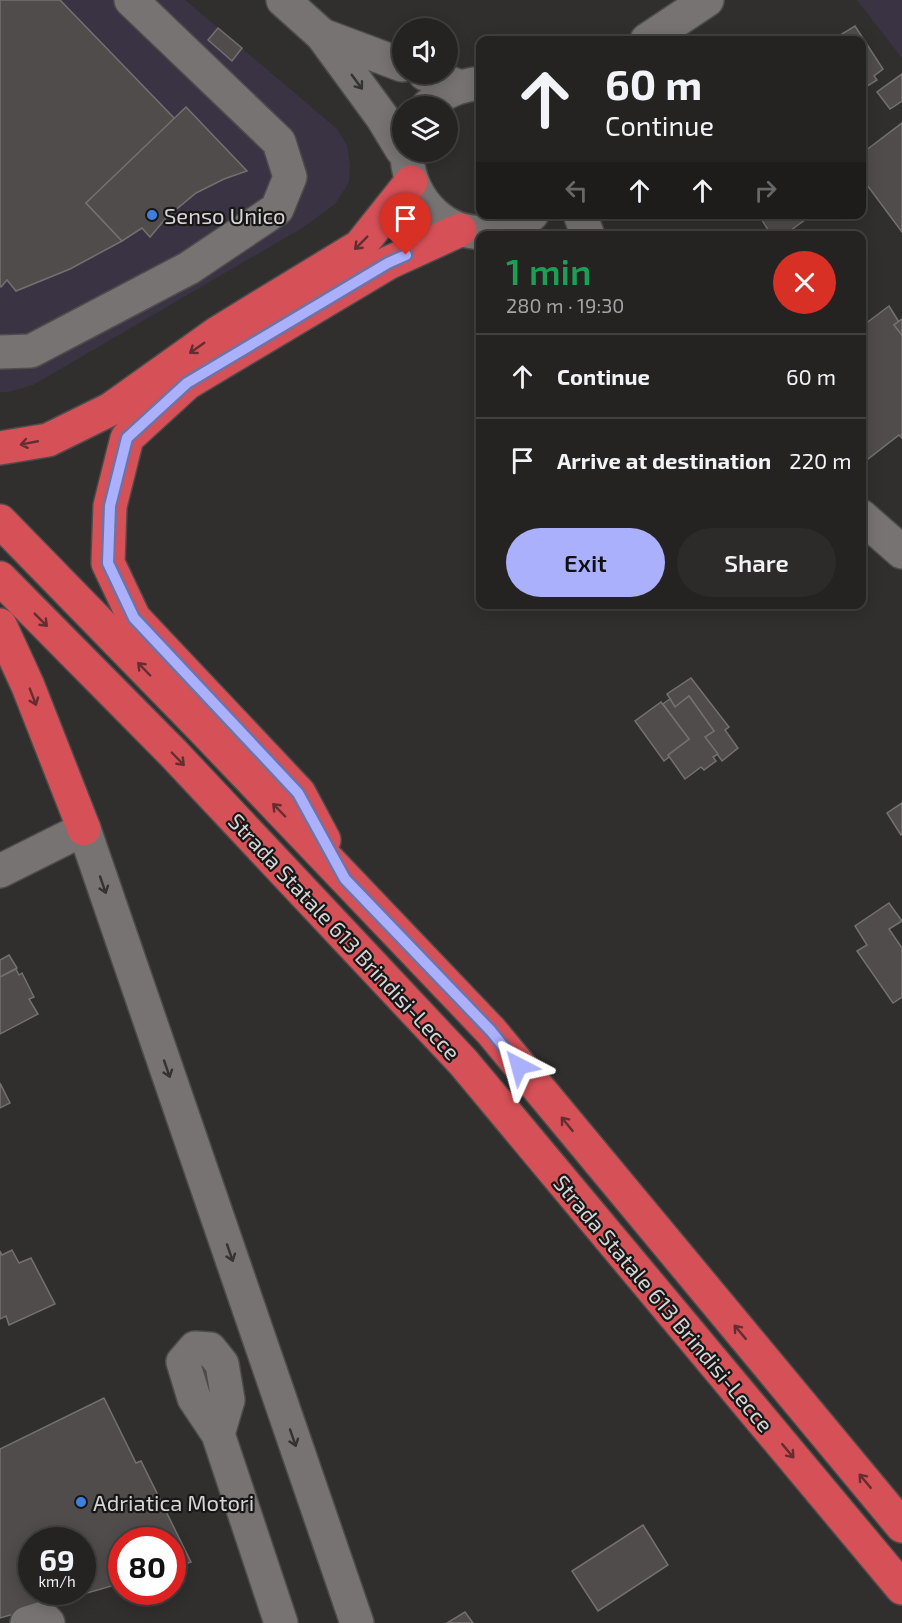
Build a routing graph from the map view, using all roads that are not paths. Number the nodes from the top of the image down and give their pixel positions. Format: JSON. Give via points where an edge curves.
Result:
{"nodes":[{"id":1,"x":130,"y":0,"type":"edge"},
{"id":2,"x":283,"y":0,"type":"edge"},
{"id":3,"x":707,"y":0,"type":"edge"},
{"id":4,"x":322,"y":35,"type":"junction"},
{"id":5,"x":653,"y":36,"type":"edge"},
{"id":6,"x":392,"y":61,"type":"edge"},
{"id":7,"x":469,"y":84,"type":"edge"},
{"id":8,"x":440,"y":96,"type":"edge"},
{"id":9,"x":392,"y":134,"type":"edge"},
{"id":10,"x":404,"y":162,"type":"edge"},
{"id":11,"x":407,"y":162,"type":"edge"},
{"id":12,"x":523,"y":219,"type":"edge"},
{"id":13,"x":492,"y":231,"type":"edge"},
{"id":14,"x":476,"y":232,"type":"edge"},
{"id":15,"x":476,"y":234,"type":"edge"},
{"id":16,"x":0,"y":351,"type":"edge"},
{"id":17,"x":0,"y":448,"type":"edge"},
{"id":18,"x":866,"y":520,"type":"edge"},
{"id":19,"x":0,"y":521,"type":"edge"},
{"id":20,"x":902,"y":552,"type":"edge"},
{"id":21,"x":0,"y":578,"type":"edge"},
{"id":22,"x":0,"y":625,"type":"edge"},
{"id":23,"x":84,"y":829,"type":"junction"},
{"id":24,"x":0,"y":871,"type":"edge"},
{"id":25,"x":345,"y":879,"type":"junction"},
{"id":26,"x":218,"y":1434,"type":"dead end"},
{"id":27,"x":902,"y":1526,"type":"edge"},
{"id":28,"x":902,"y":1588,"type":"edge"},
{"id":29,"x":275,"y":1621,"type":"edge"},
{"id":30,"x":27,"y":1623,"type":"edge"},
{"id":31,"x":48,"y":1623,"type":"edge"},
{"id":32,"x":357,"y":1623,"type":"edge"}],
"edges":[{"from":1,"to":16,"type":"street","via":[[279,142],[290,177],[277,209],[189,268],[31,351]]},
{"from":2,"to":4,"type":"street"},
{"from":3,"to":5,"type":"street"},
{"from":4,"to":6,"type":"street"},
{"from":4,"to":9,"type":"street","one_way":true},
{"from":7,"to":8,"type":"street"},
{"from":10,"to":17,"type":"highway","one_way":true,"via":[[360,246],[219,332],[111,409],[48,440]]},
{"from":11,"to":14,"type":"street","via":[[422,202],[439,219]]},
{"from":12,"to":13,"type":"street","via":[[507,229]]},
{"from":15,"to":25,"type":"highway","via":[[388,263],[187,383],[127,438],[110,506],[108,563],[134,618],[298,793]]},
{"from":18,"to":20,"type":"street"},
{"from":25,"to":19,"type":"highway","name":"Strada Statale 613 Brindisi-Lecce","one_way":true},
{"from":21,"to":28,"type":"highway","name":"Strada Statale 613 Brindisi-Lecce","one_way":true,"via":[[173,753],[463,1062]]},
{"from":22,"to":23,"type":"highway","one_way":true},
{"from":23,"to":24,"type":"street"},
{"from":23,"to":32,"type":"street","one_way":true},
{"from":27,"to":25,"type":"highway","name":"Strada Statale 613 Brindisi-Lecce","one_way":true,"via":[[491,1031]]},
{"from":26,"to":29,"type":"street"},
{"from":30,"to":31,"type":"street","via":[[43,1618]]}]}
